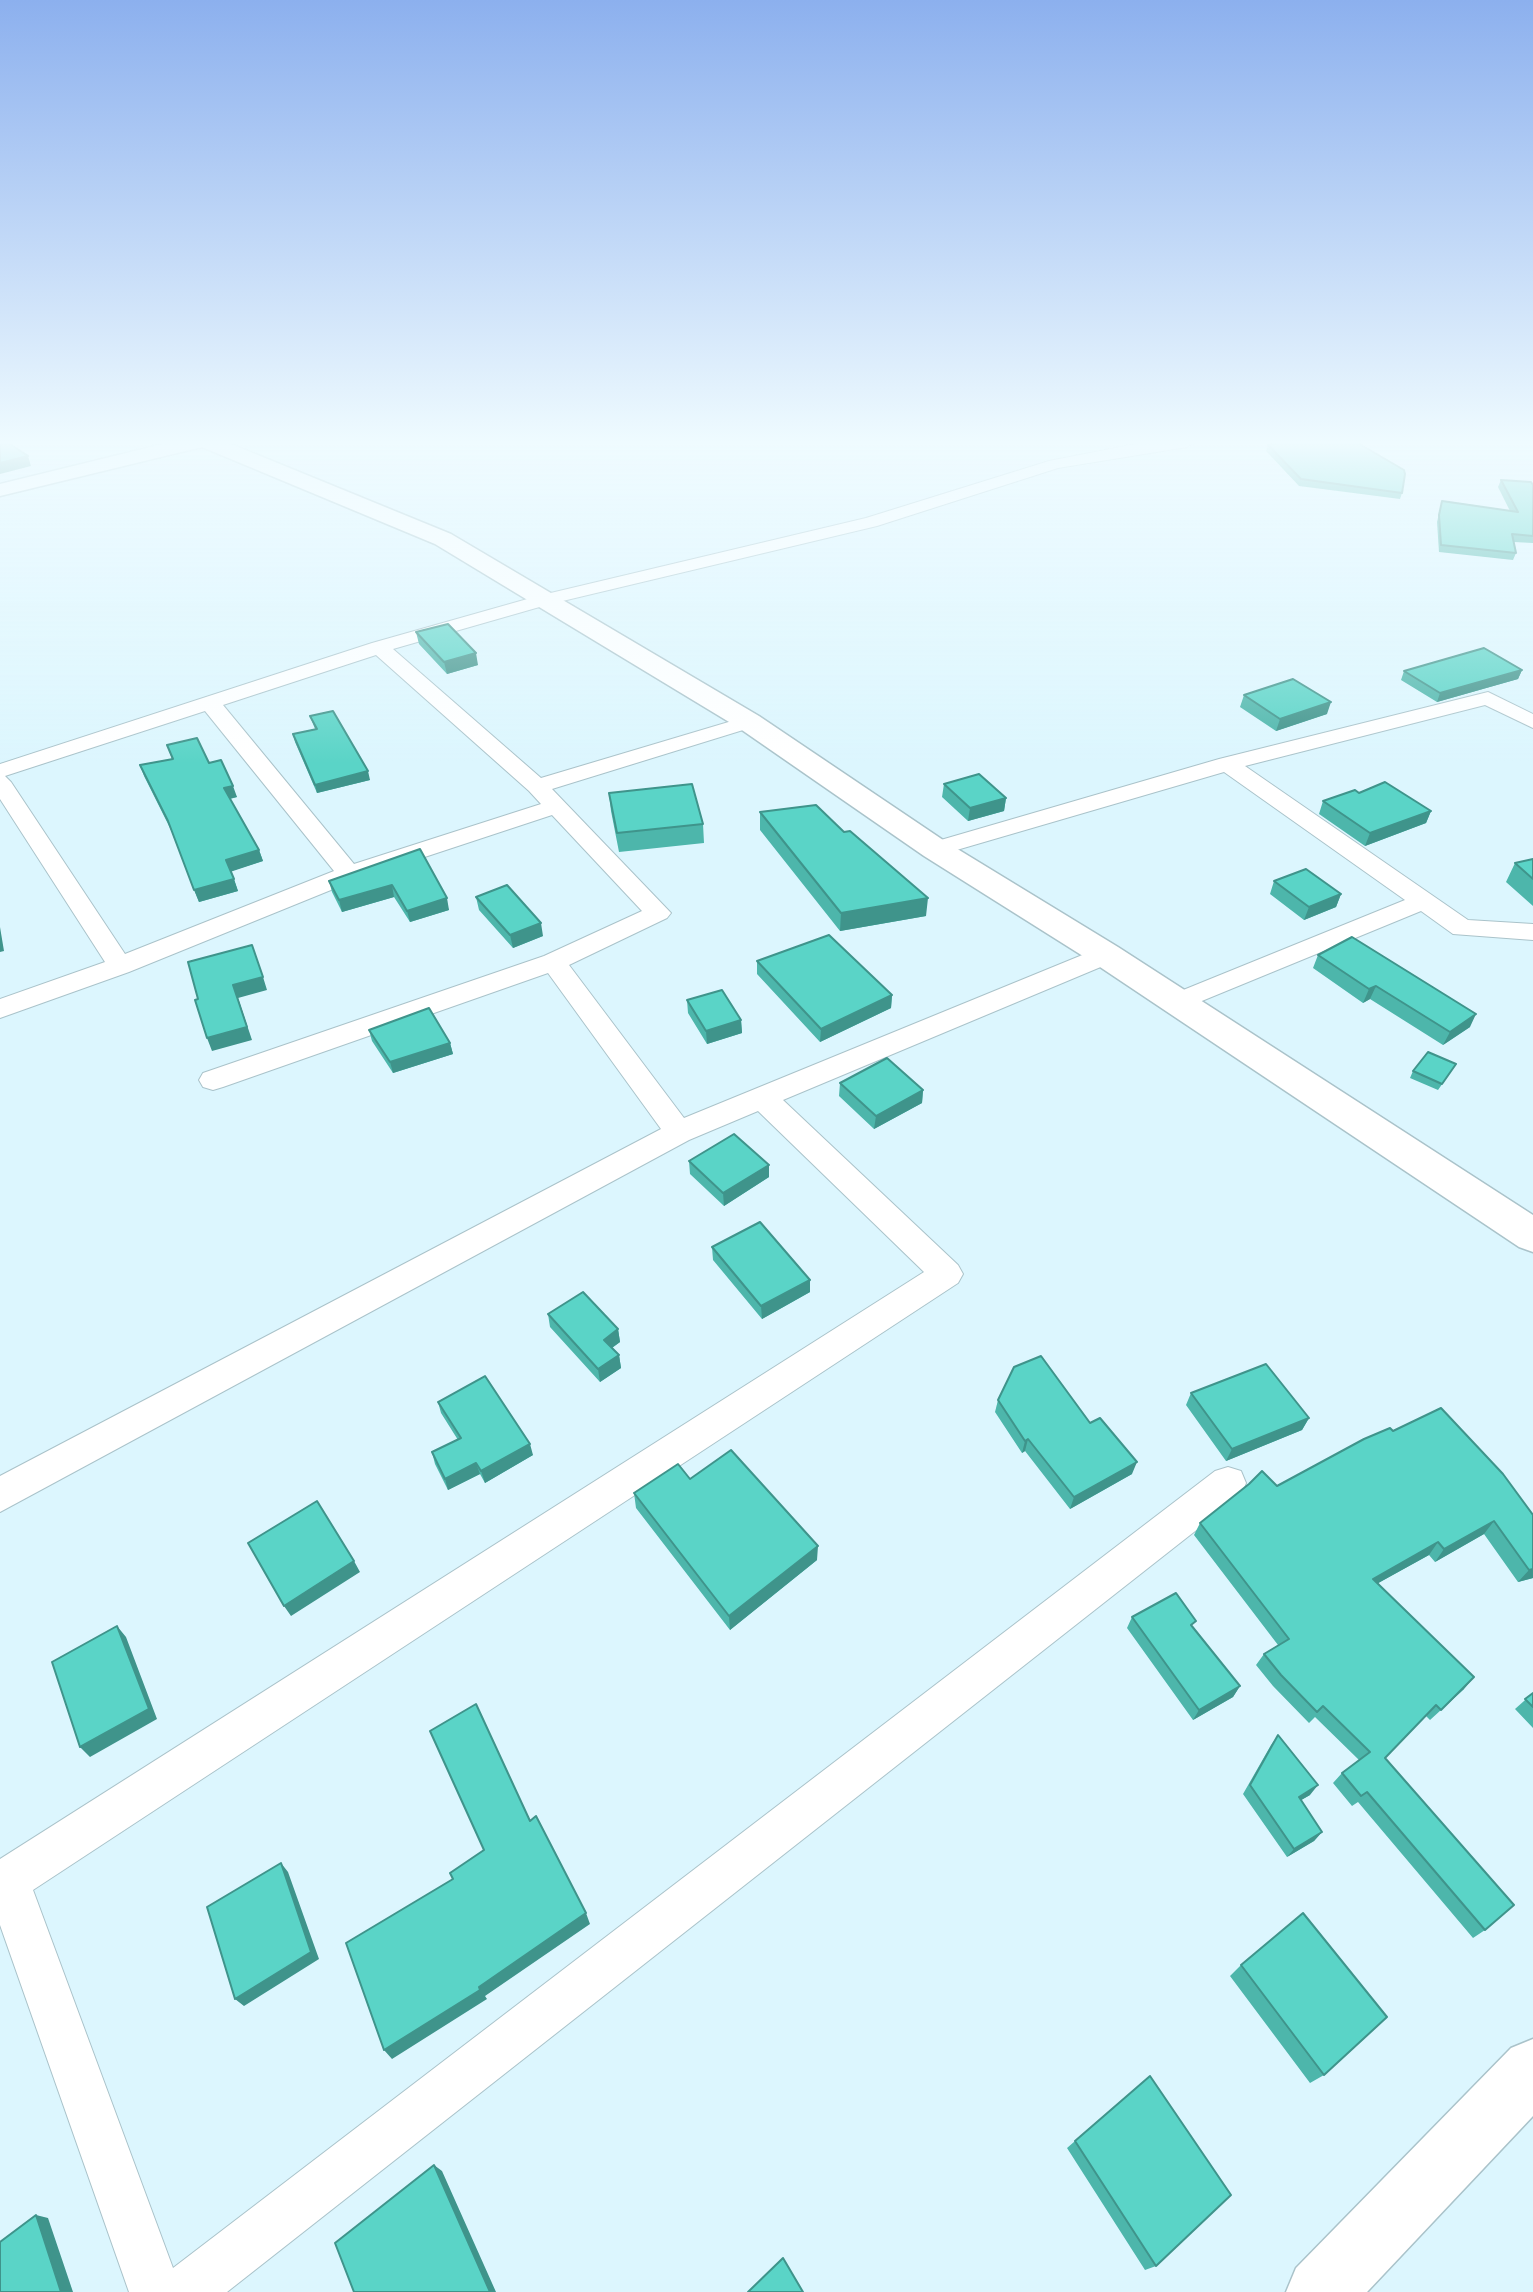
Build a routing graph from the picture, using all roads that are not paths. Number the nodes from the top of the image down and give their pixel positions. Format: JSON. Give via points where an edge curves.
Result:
{"nodes":[{"id":1,"x":461,"y":549,"type":"edge"},
{"id":2,"x":759,"y":549,"type":"edge"},
{"id":3,"x":545,"y":600,"type":"junction"},
{"id":4,"x":379,"y":647,"type":"junction"},
{"id":5,"x":210,"y":703,"type":"junction"},
{"id":6,"x":749,"y":722,"type":"junction"},
{"id":7,"x":1533,"y":722,"type":"edge"},
{"id":8,"x":1227,"y":764,"type":"junction"},
{"id":9,"x":0,"y":771,"type":"edge"},
{"id":10,"x":0,"y":782,"type":"edge"},
{"id":11,"x":537,"y":786,"type":"junction"},
{"id":12,"x":555,"y":807,"type":"junction"},
{"id":13,"x":935,"y":849,"type":"junction"},
{"id":14,"x":349,"y":874,"type":"junction"},
{"id":15,"x":1423,"y":901,"type":"junction"},
{"id":16,"x":1533,"y":932,"type":"edge"},
{"id":17,"x":1106,"y":955,"type":"junction"},
{"id":18,"x":554,"y":962,"type":"junction"},
{"id":19,"x":120,"y":966,"type":"junction"},
{"id":20,"x":1175,"y":1003,"type":"junction"},
{"id":21,"x":0,"y":1009,"type":"edge"},
{"id":22,"x":213,"y":1080,"type":"dead end"},
{"id":23,"x":763,"y":1098,"type":"junction"},
{"id":24,"x":679,"y":1132,"type":"junction"},
{"id":25,"x":1533,"y":1236,"type":"edge"},
{"id":26,"x":1228,"y":1483,"type":"dead end"},
{"id":27,"x":0,"y":1495,"type":"edge"},
{"id":28,"x":4,"y":1883,"type":"edge"},
{"id":29,"x":1533,"y":2070,"type":"edge"},
{"id":30,"x":155,"y":2292,"type":"edge"},
{"id":31,"x":184,"y":2292,"type":"edge"},
{"id":32,"x":1320,"y":2292,"type":"edge"}],
"edges":[{"from":1,"to":3,"type":"street"},
{"from":2,"to":3,"type":"street"},
{"from":3,"to":4,"type":"street"},
{"from":3,"to":6,"type":"street"},
{"from":4,"to":5,"type":"street"},
{"from":4,"to":11,"type":"street"},
{"from":5,"to":9,"type":"street"},
{"from":5,"to":14,"type":"street"},
{"from":6,"to":11,"type":"street"},
{"from":6,"to":13,"type":"street"},
{"from":7,"to":8,"type":"street","via":[[1488,698]]},
{"from":8,"to":13,"type":"street"},
{"from":8,"to":15,"type":"street"},
{"from":10,"to":19,"type":"street"},
{"from":11,"to":12,"type":"street"},
{"from":12,"to":14,"type":"street"},
{"from":12,"to":18,"type":"street","via":[[658,913]]},
{"from":13,"to":17,"type":"street"},
{"from":14,"to":19,"type":"street"},
{"from":15,"to":16,"type":"street","via":[[1462,928]]},
{"from":15,"to":20,"type":"street"},
{"from":17,"to":20,"type":"street"},
{"from":17,"to":23,"type":"street"},
{"from":18,"to":22,"type":"street"},
{"from":18,"to":24,"type":"street"},
{"from":19,"to":21,"type":"street"},
{"from":20,"to":25,"type":"street"},
{"from":23,"to":24,"type":"street"},
{"from":23,"to":28,"type":"street","via":[[947,1274]]},
{"from":24,"to":27,"type":"street"},
{"from":26,"to":31,"type":"street"},
{"from":28,"to":30,"type":"street"},
{"from":29,"to":32,"type":"street"}]}
